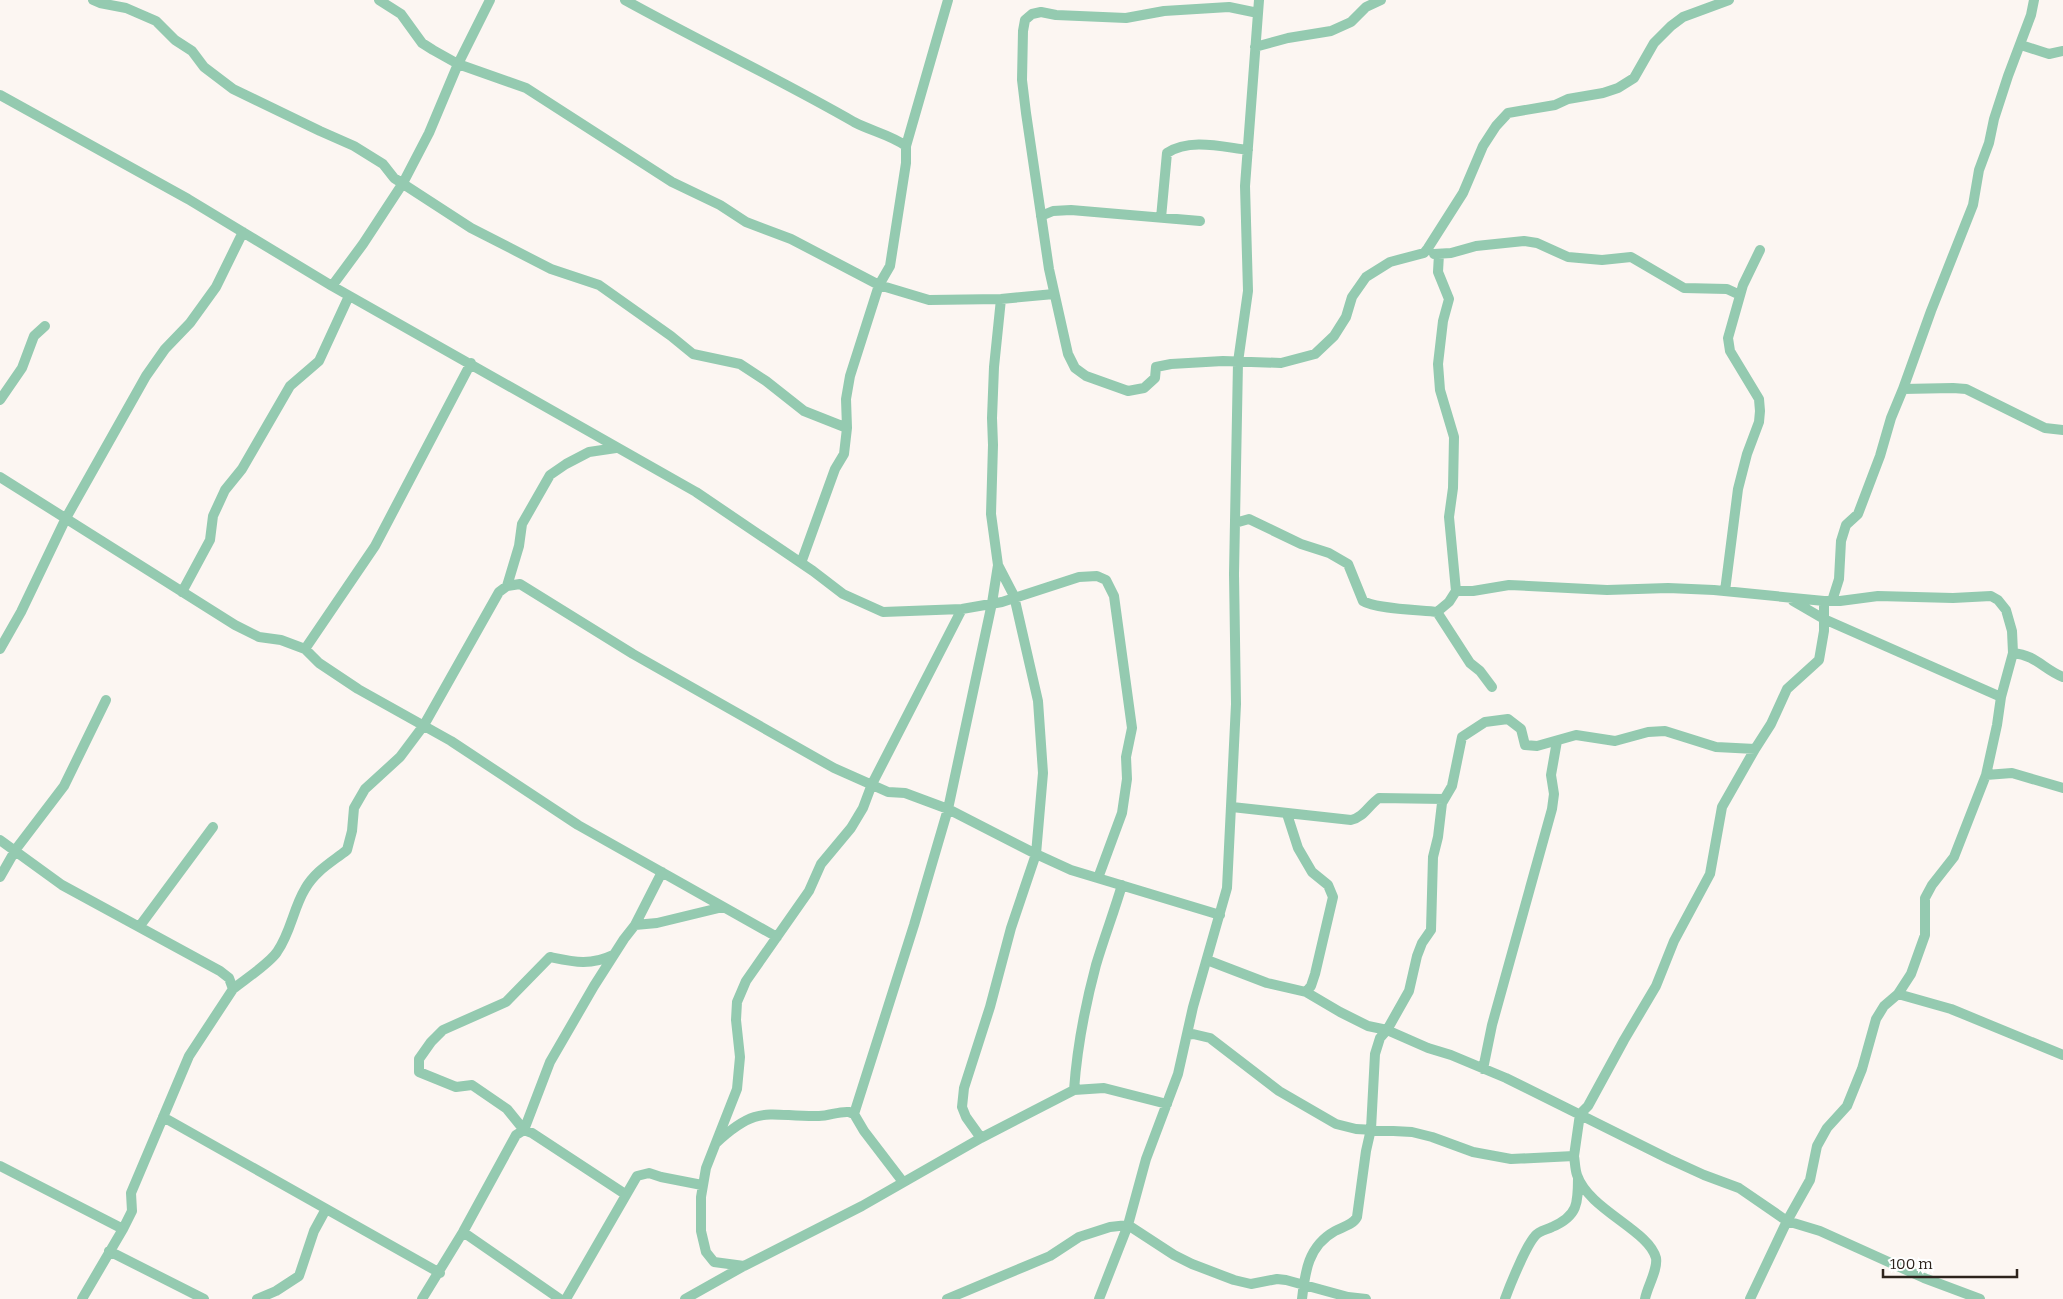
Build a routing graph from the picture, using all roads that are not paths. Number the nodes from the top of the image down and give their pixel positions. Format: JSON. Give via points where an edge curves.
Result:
{"nodes":[{"id":1,"x":94,"y":0,"type":"edge"},
{"id":2,"x":379,"y":0,"type":"edge"},
{"id":3,"x":490,"y":0,"type":"edge"},
{"id":4,"x":625,"y":0,"type":"edge"},
{"id":5,"x":948,"y":0,"type":"edge"},
{"id":6,"x":1259,"y":0,"type":"edge"},
{"id":7,"x":1381,"y":0,"type":"edge"},
{"id":8,"x":1729,"y":0,"type":"edge"},
{"id":9,"x":2034,"y":0,"type":"edge"},
{"id":10,"x":1714,"y":4,"type":"edge"},
{"id":11,"x":1258,"y":13,"type":"junction"},
{"id":12,"x":2021,"y":45,"type":"junction"},
{"id":13,"x":1255,"y":47,"type":"junction"},
{"id":14,"x":2063,"y":51,"type":"edge"},
{"id":15,"x":458,"y":64,"type":"junction"},
{"id":16,"x":2,"y":100,"type":"edge"},
{"id":17,"x":906,"y":146,"type":"junction"},
{"id":18,"x":1248,"y":150,"type":"junction"},
{"id":19,"x":403,"y":184,"type":"junction"},
{"id":20,"x":1041,"y":216,"type":"junction"},
{"id":21,"x":1161,"y":218,"type":"junction"},
{"id":22,"x":1200,"y":221,"type":"dead end"},
{"id":23,"x":243,"y":232,"type":"junction"},
{"id":24,"x":1760,"y":250,"type":"dead end"},
{"id":25,"x":1424,"y":252,"type":"junction"},
{"id":26,"x":1439,"y":254,"type":"junction"},
{"id":27,"x":879,"y":284,"type":"junction"},
{"id":28,"x":332,"y":286,"type":"junction"},
{"id":29,"x":1054,"y":294,"type":"junction"},
{"id":30,"x":349,"y":296,"type":"junction"},
{"id":31,"x":1740,"y":296,"type":"junction"},
{"id":32,"x":1001,"y":299,"type":"junction"},
{"id":33,"x":45,"y":326,"type":"dead end"},
{"id":34,"x":1238,"y":362,"type":"junction"},
{"id":35,"x":471,"y":364,"type":"junction"},
{"id":36,"x":1903,"y":389,"type":"junction"},
{"id":37,"x":0,"y":400,"type":"edge"},
{"id":38,"x":847,"y":428,"type":"junction"},
{"id":39,"x":2063,"y":430,"type":"edge"},
{"id":40,"x":616,"y":448,"type":"junction"},
{"id":41,"x":0,"y":477,"type":"edge"},
{"id":42,"x":66,"y":518,"type":"junction"},
{"id":43,"x":1235,"y":523,"type":"junction"},
{"id":44,"x":801,"y":563,"type":"junction"},
{"id":45,"x":998,"y":565,"type":"junction"},
{"id":46,"x":507,"y":586,"type":"junction"},
{"id":47,"x":1456,"y":591,"type":"junction"},
{"id":48,"x":1725,"y":591,"type":"junction"},
{"id":49,"x":182,"y":592,"type":"junction"},
{"id":50,"x":1014,"y":596,"type":"junction"},
{"id":51,"x":1789,"y":599,"type":"junction"},
{"id":52,"x":1828,"y":601,"type":"junction"},
{"id":53,"x":992,"y":603,"type":"junction"},
{"id":54,"x":962,"y":609,"type":"junction"},
{"id":55,"x":1437,"y":612,"type":"junction"},
{"id":56,"x":1824,"y":619,"type":"junction"},
{"id":57,"x":0,"y":648,"type":"edge"},
{"id":58,"x":305,"y":649,"type":"junction"},
{"id":59,"x":2013,"y":653,"type":"junction"},
{"id":60,"x":2063,"y":677,"type":"edge"},
{"id":61,"x":1492,"y":687,"type":"dead end"},
{"id":62,"x":2001,"y":697,"type":"junction"},
{"id":63,"x":106,"y":700,"type":"dead end"},
{"id":64,"x":424,"y":725,"type":"junction"},
{"id":65,"x":1557,"y":741,"type":"junction"},
{"id":66,"x":1755,"y":749,"type":"junction"},
{"id":67,"x":1986,"y":775,"type":"junction"},
{"id":68,"x":872,"y":784,"type":"junction"},
{"id":69,"x":2063,"y":788,"type":"edge"},
{"id":70,"x":1444,"y":799,"type":"junction"},
{"id":71,"x":1232,"y":807,"type":"junction"},
{"id":72,"x":948,"y":809,"type":"junction"},
{"id":73,"x":1287,"y":814,"type":"junction"},
{"id":74,"x":213,"y":827,"type":"dead end"},
{"id":75,"x":0,"y":840,"type":"edge"},
{"id":76,"x":16,"y":849,"type":"junction"},
{"id":77,"x":1036,"y":854,"type":"junction"},
{"id":78,"x":662,"y":872,"type":"junction"},
{"id":79,"x":0,"y":877,"type":"edge"},
{"id":80,"x":1098,"y":878,"type":"junction"},
{"id":81,"x":1122,"y":884,"type":"junction"},
{"id":82,"x":723,"y":907,"type":"junction"},
{"id":83,"x":1220,"y":915,"type":"junction"},
{"id":84,"x":635,"y":924,"type":"junction"},
{"id":85,"x":140,"y":927,"type":"junction"},
{"id":86,"x":777,"y":937,"type":"junction"},
{"id":87,"x":613,"y":955,"type":"junction"},
{"id":88,"x":1207,"y":960,"type":"junction"},
{"id":89,"x":233,"y":989,"type":"junction"},
{"id":90,"x":1306,"y":992,"type":"junction"},
{"id":91,"x":1898,"y":994,"type":"junction"},
{"id":92,"x":1387,"y":1030,"type":"junction"},
{"id":93,"x":1187,"y":1035,"type":"junction"},
{"id":94,"x":2063,"y":1055,"type":"edge"},
{"id":95,"x":1483,"y":1069,"type":"junction"},
{"id":96,"x":1074,"y":1090,"type":"junction"},
{"id":97,"x":1167,"y":1104,"type":"junction"},
{"id":98,"x":854,"y":1114,"type":"junction"},
{"id":99,"x":1580,"y":1114,"type":"junction"},
{"id":100,"x":163,"y":1118,"type":"junction"},
{"id":101,"x":524,"y":1130,"type":"junction"},
{"id":102,"x":1371,"y":1130,"type":"junction"},
{"id":103,"x":981,"y":1138,"type":"junction"},
{"id":104,"x":716,"y":1144,"type":"junction"},
{"id":105,"x":1574,"y":1156,"type":"junction"},
{"id":106,"x":0,"y":1166,"type":"edge"},
{"id":107,"x":1578,"y":1177,"type":"junction"},
{"id":108,"x":903,"y":1182,"type":"junction"},
{"id":109,"x":702,"y":1185,"type":"junction"},
{"id":110,"x":625,"y":1194,"type":"junction"},
{"id":111,"x":326,"y":1209,"type":"junction"},
{"id":112,"x":1788,"y":1221,"type":"junction"},
{"id":113,"x":1128,"y":1225,"type":"junction"},
{"id":114,"x":123,"y":1229,"type":"junction"},
{"id":115,"x":463,"y":1232,"type":"junction"},
{"id":116,"x":110,"y":1251,"type":"junction"},
{"id":117,"x":744,"y":1266,"type":"junction"},
{"id":118,"x":440,"y":1272,"type":"junction"},
{"id":119,"x":1304,"y":1286,"type":"junction"},
{"id":120,"x":82,"y":1299,"type":"edge"},
{"id":121,"x":204,"y":1299,"type":"edge"},
{"id":122,"x":257,"y":1299,"type":"edge"},
{"id":123,"x":422,"y":1299,"type":"edge"},
{"id":124,"x":560,"y":1299,"type":"edge"},
{"id":125,"x":566,"y":1299,"type":"edge"},
{"id":126,"x":685,"y":1299,"type":"edge"},
{"id":127,"x":947,"y":1299,"type":"edge"},
{"id":128,"x":1099,"y":1299,"type":"edge"},
{"id":129,"x":1302,"y":1299,"type":"edge"},
{"id":130,"x":1366,"y":1299,"type":"edge"},
{"id":131,"x":1505,"y":1299,"type":"edge"},
{"id":132,"x":1645,"y":1299,"type":"edge"},
{"id":133,"x":1750,"y":1299,"type":"edge"},
{"id":134,"x":1980,"y":1299,"type":"edge"}],
"edges":[{"from":1,"to":19,"type":"street","via":[[126,8],[156,21],[192,52],[204,67],[233,89],[354,146],[383,164]]},
{"from":2,"to":15,"type":"street","via":[[401,14],[422,43]]},
{"from":3,"to":15,"type":"street"},
{"from":4,"to":17,"type":"street","via":[[870,131]]},
{"from":5,"to":17,"type":"street"},
{"from":6,"to":11,"type":"street"},
{"from":7,"to":13,"type":"street","via":[[1366,7],[1351,22],[1331,30]]},
{"from":8,"to":10,"type":"street"},
{"from":9,"to":12,"type":"street"},
{"from":10,"to":25,"type":"street","via":[[1683,17],[1671,26],[1654,43],[1634,78],[1618,88],[1568,99],[1555,106],[1508,113],[1483,146],[1464,193]]},
{"from":11,"to":13,"type":"street"},
{"from":11,"to":20,"type":"street","via":[[1229,7],[1164,11],[1126,18],[1056,16],[1041,12],[1025,20],[1022,80]]},
{"from":12,"to":14,"type":"street","via":[[2049,54]]},
{"from":12,"to":36,"type":"street","via":[[1994,119],[1973,205]]},
{"from":13,"to":18,"type":"street"},
{"from":15,"to":19,"type":"street","via":[[429,134]]},
{"from":15,"to":27,"type":"street","via":[[526,88],[672,182],[720,205],[746,222],[791,239]]},
{"from":16,"to":23,"type":"street","via":[[188,199]]},
{"from":17,"to":27,"type":"street","via":[[893,251],[890,266]]},
{"from":18,"to":21,"type":"street","via":[[1192,144],[1167,153]]},
{"from":18,"to":34,"type":"street","via":[[1245,186],[1248,291]]},
{"from":19,"to":28,"type":"street"},
{"from":19,"to":38,"type":"street","via":[[471,228],[551,269],[599,284],[693,354],[740,364],[804,411]]},
{"from":20,"to":21,"type":"street","via":[[1053,211],[1072,210]]},
{"from":20,"to":29,"type":"street"},
{"from":21,"to":22,"type":"street"},
{"from":23,"to":28,"type":"street"},
{"from":23,"to":42,"type":"street","via":[[216,287],[146,376]]},
{"from":24,"to":31,"type":"street"},
{"from":25,"to":26,"type":"street"},
{"from":25,"to":34,"type":"street","via":[[1390,262],[1366,278],[1352,297],[1346,318],[1334,336],[1315,354],[1281,363]]},
{"from":26,"to":31,"type":"street","via":[[1524,241],[1537,243],[1568,257],[1602,260],[1631,256],[1684,288],[1727,289]]},
{"from":26,"to":47,"type":"street","via":[[1438,272],[1449,300],[1442,321],[1438,364],[1440,390],[1454,437],[1449,517]]},
{"from":27,"to":32,"type":"street","via":[[929,300]]},
{"from":27,"to":38,"type":"street","via":[[850,376],[846,399]]},
{"from":28,"to":30,"type":"street"},
{"from":29,"to":32,"type":"street"},
{"from":29,"to":34,"type":"street","via":[[1068,354],[1075,368],[1086,376],[1128,391],[1144,388],[1155,378],[1156,367],[1206,361]]},
{"from":30,"to":35,"type":"street"},
{"from":30,"to":49,"type":"street","via":[[318,360],[290,386],[242,469],[225,490],[214,516],[210,540]]},
{"from":31,"to":48,"type":"street","via":[[1728,344],[1759,399],[1760,410],[1738,489]]},
{"from":32,"to":45,"type":"street","via":[[992,418],[991,514]]},
{"from":33,"to":37,"type":"street","via":[[34,336],[22,368]]},
{"from":34,"to":43,"type":"street"},
{"from":35,"to":40,"type":"street"},
{"from":35,"to":58,"type":"street","via":[[375,546]]},
{"from":36,"to":39,"type":"street","via":[[1966,390],[2045,428]]},
{"from":36,"to":52,"type":"street","via":[[1858,514],[1846,525],[1841,541],[1839,579]]},
{"from":38,"to":44,"type":"street","via":[[844,454],[835,469]]},
{"from":40,"to":44,"type":"street","via":[[696,492]]},
{"from":40,"to":46,"type":"street","via":[[589,452],[550,475],[522,524]]},
{"from":41,"to":42,"type":"street"},
{"from":42,"to":49,"type":"street"},
{"from":42,"to":57,"type":"street"},
{"from":43,"to":55,"type":"street","via":[[1249,519],[1342,560],[1351,567],[1361,597],[1367,604]]},
{"from":43,"to":71,"type":"street","via":[[1236,704]]},
{"from":44,"to":54,"type":"street","via":[[843,594],[883,612]]},
{"from":45,"to":50,"type":"street"},
{"from":45,"to":53,"type":"street"},
{"from":46,"to":64,"type":"street","via":[[500,592]]},
{"from":46,"to":68,"type":"street","via":[[520,584],[633,654],[834,768]]},
{"from":47,"to":48,"type":"street","via":[[1524,585],[1607,590],[1668,588]]},
{"from":47,"to":55,"type":"street"},
{"from":48,"to":51,"type":"street"},
{"from":49,"to":58,"type":"street","via":[[259,637],[281,640]]},
{"from":50,"to":53,"type":"street"},
{"from":50,"to":77,"type":"street","via":[[1038,701],[1043,773]]},
{"from":50,"to":80,"type":"street","via":[[1079,577],[1097,576],[1106,580],[1114,596],[1132,728],[1126,757],[1127,779],[1122,813]]},
{"from":51,"to":52,"type":"street"},
{"from":51,"to":56,"type":"street"},
{"from":52,"to":56,"type":"street"},
{"from":52,"to":59,"type":"street","via":[[1878,596],[1991,596],[2006,610],[2012,631]]},
{"from":53,"to":54,"type":"street"},
{"from":53,"to":72,"type":"street"},
{"from":54,"to":68,"type":"street"},
{"from":55,"to":61,"type":"street","via":[[1465,655]]},
{"from":56,"to":62,"type":"street"},
{"from":56,"to":66,"type":"street","via":[[1819,660],[1787,689]]},
{"from":58,"to":64,"type":"street","via":[[319,663],[358,689]]},
{"from":59,"to":60,"type":"street","via":[[2033,658]]},
{"from":59,"to":62,"type":"street"},
{"from":62,"to":67,"type":"street"},
{"from":63,"to":76,"type":"street","via":[[64,786]]},
{"from":64,"to":78,"type":"street","via":[[578,825]]},
{"from":64,"to":89,"type":"street","via":[[400,757],[365,789],[354,808],[347,850],[322,868],[306,887],[276,954]]},
{"from":65,"to":66,"type":"street","via":[[1576,735],[1615,741],[1665,731],[1716,747]]},
{"from":65,"to":70,"type":"street","via":[[1528,746],[1516,723],[1508,719],[1486,722],[1462,737],[1452,786]]},
{"from":65,"to":95,"type":"street","via":[[1551,775],[1552,809],[1492,1025]]},
{"from":66,"to":99,"type":"street","via":[[1722,807],[1710,874],[1674,941],[1656,986],[1588,1106]]},
{"from":67,"to":69,"type":"street","via":[[2012,773]]},
{"from":67,"to":91,"type":"street","via":[[1954,857],[1925,898],[1925,935],[1911,974]]},
{"from":68,"to":72,"type":"street","via":[[888,792],[905,793]]},
{"from":68,"to":86,"type":"street","via":[[851,828],[821,864],[809,891]]},
{"from":70,"to":73,"type":"street","via":[[1379,798],[1365,813],[1351,820]]},
{"from":70,"to":92,"type":"street","via":[[1432,857],[1431,930],[1417,956],[1409,991]]},
{"from":71,"to":73,"type":"street"},
{"from":71,"to":83,"type":"street","via":[[1227,888]]},
{"from":72,"to":77,"type":"street"},
{"from":72,"to":98,"type":"street"},
{"from":73,"to":90,"type":"street","via":[[1298,848],[1312,872],[1328,885],[1333,897],[1311,986]]},
{"from":74,"to":85,"type":"street"},
{"from":75,"to":76,"type":"street"},
{"from":76,"to":79,"type":"street"},
{"from":76,"to":85,"type":"street","via":[[62,884]]},
{"from":77,"to":80,"type":"street"},
{"from":77,"to":103,"type":"street","via":[[964,1088],[962,1107]]},
{"from":78,"to":82,"type":"street"},
{"from":78,"to":84,"type":"street"},
{"from":80,"to":81,"type":"street"},
{"from":81,"to":83,"type":"street"},
{"from":81,"to":96,"type":"street","via":[[1086,1008],[1077,1050]]},
{"from":82,"to":84,"type":"street","via":[[657,923]]},
{"from":82,"to":86,"type":"street"},
{"from":83,"to":88,"type":"street"},
{"from":84,"to":87,"type":"street"},
{"from":85,"to":89,"type":"street","via":[[220,971],[230,978]]},
{"from":86,"to":104,"type":"street","via":[[746,982],[737,1002],[738,1089]]},
{"from":87,"to":101,"type":"street","via":[[550,1062]]},
{"from":87,"to":101,"type":"street","via":[[599,962],[580,963],[550,957],[506,1002],[443,1030],[419,1059],[420,1072],[456,1086],[472,1085],[507,1109]]},
{"from":88,"to":90,"type":"street","via":[[1267,983]]},
{"from":88,"to":93,"type":"street"},
{"from":89,"to":100,"type":"street","via":[[189,1056]]},
{"from":90,"to":92,"type":"street","via":[[1368,1026]]},
{"from":91,"to":94,"type":"street","via":[[2001,1028]]},
{"from":91,"to":112,"type":"street","via":[[1884,1006],[1876,1019],[1862,1069],[1847,1106],[1827,1128],[1817,1146],[1810,1180]]},
{"from":92,"to":95,"type":"street"},
{"from":92,"to":102,"type":"street","via":[[1380,1038],[1375,1054]]},
{"from":93,"to":97,"type":"street"},
{"from":93,"to":102,"type":"street","via":[[1210,1038],[1279,1091],[1336,1124]]},
{"from":95,"to":99,"type":"street"},
{"from":96,"to":97,"type":"street","via":[[1104,1088]]},
{"from":96,"to":103,"type":"street"},
{"from":97,"to":113,"type":"street","via":[[1146,1159]]},
{"from":98,"to":104,"type":"street","via":[[757,1115],[736,1126]]},
{"from":98,"to":108,"type":"street"},
{"from":99,"to":105,"type":"street"},
{"from":99,"to":112,"type":"street","via":[[1704,1175],[1740,1188]]},
{"from":100,"to":111,"type":"street"},
{"from":100,"to":114,"type":"street","via":[[131,1193],[132,1211]]},
{"from":101,"to":110,"type":"street"},
{"from":101,"to":115,"type":"street","via":[[516,1135]]},
{"from":102,"to":105,"type":"street","via":[[1412,1132],[1473,1152],[1512,1159]]},
{"from":102,"to":119,"type":"street","via":[[1358,1217],[1321,1242],[1307,1265]]},
{"from":103,"to":108,"type":"street"},
{"from":104,"to":109,"type":"street"},
{"from":105,"to":107,"type":"street"},
{"from":106,"to":114,"type":"street"},
{"from":107,"to":131,"type":"street","via":[[1575,1208],[1564,1221],[1536,1235]]},
{"from":107,"to":132,"type":"street","via":[[1600,1205],[1640,1236],[1654,1255],[1656,1264]]},
{"from":108,"to":117,"type":"street"},
{"from":109,"to":110,"type":"street","via":[[649,1173],[637,1176]]},
{"from":109,"to":117,"type":"street","via":[[700,1231],[706,1252],[714,1262]]},
{"from":110,"to":125,"type":"street"},
{"from":111,"to":118,"type":"street"},
{"from":111,"to":122,"type":"street","via":[[314,1231],[299,1276]]},
{"from":112,"to":133,"type":"street"},
{"from":112,"to":134,"type":"street","via":[[1820,1231],[1924,1278]]},
{"from":113,"to":119,"type":"street","via":[[1174,1255],[1234,1280],[1251,1284],[1277,1279]]},
{"from":113,"to":127,"type":"street","via":[[1079,1237],[1050,1256]]},
{"from":113,"to":128,"type":"street"},
{"from":114,"to":116,"type":"street"},
{"from":115,"to":118,"type":"street"},
{"from":115,"to":124,"type":"street"},
{"from":116,"to":120,"type":"street"},
{"from":116,"to":121,"type":"street"},
{"from":117,"to":126,"type":"street"},
{"from":118,"to":123,"type":"street"},
{"from":119,"to":129,"type":"street"},
{"from":119,"to":130,"type":"street"}]}
